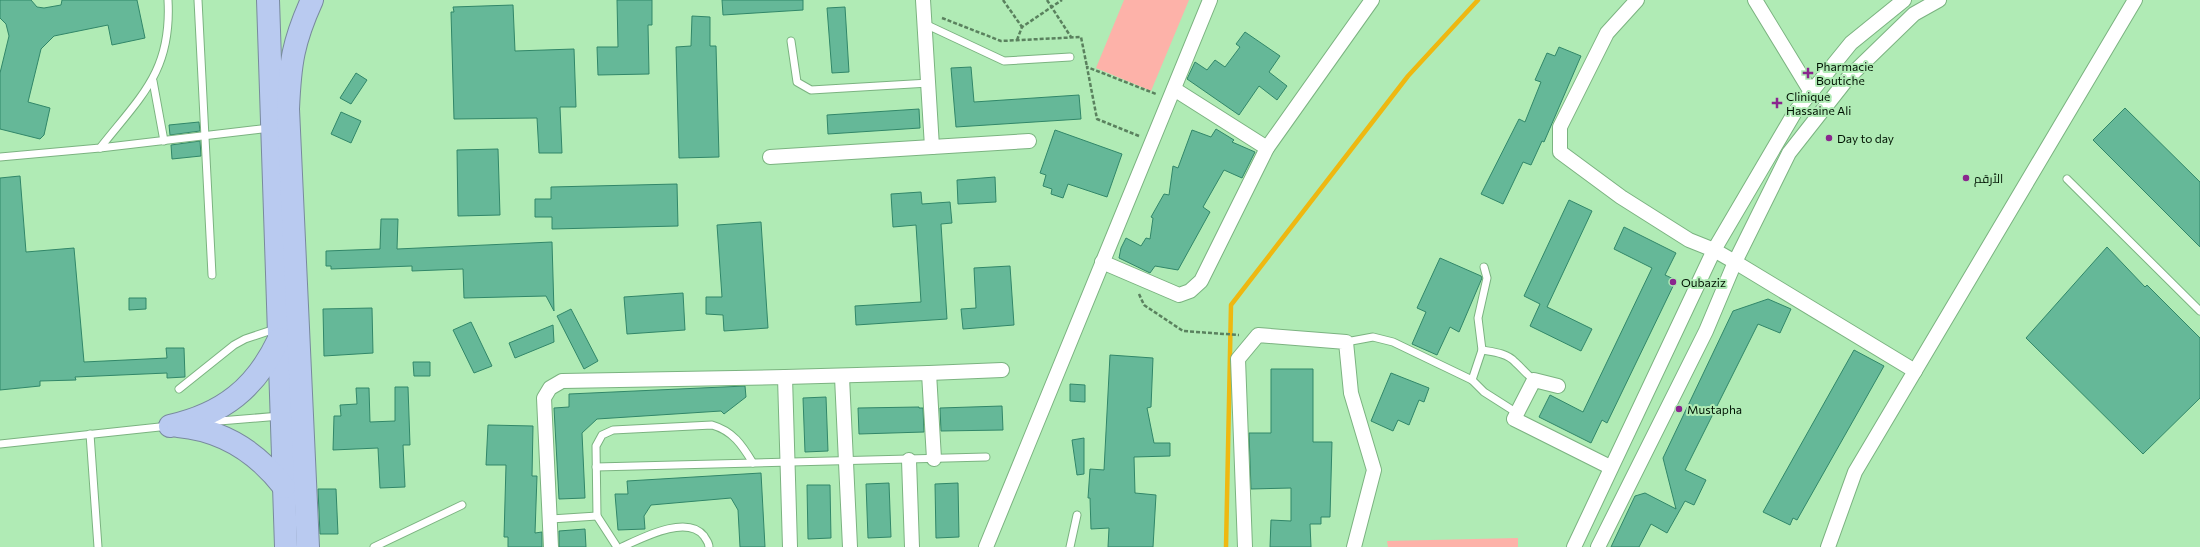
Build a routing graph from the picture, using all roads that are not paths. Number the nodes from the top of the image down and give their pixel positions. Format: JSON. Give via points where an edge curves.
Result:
{"nodes":[{"id":1,"x":168,"y":0,"type":"edge"},
{"id":2,"x":198,"y":0,"type":"edge"},
{"id":3,"x":268,"y":0,"type":"edge"},
{"id":4,"x":312,"y":0,"type":"edge"},
{"id":5,"x":1210,"y":0,"type":"edge"},
{"id":6,"x":1372,"y":0,"type":"edge"},
{"id":7,"x":1638,"y":0,"type":"edge"},
{"id":8,"x":1755,"y":0,"type":"edge"},
{"id":9,"x":1904,"y":0,"type":"edge"},
{"id":10,"x":1939,"y":0,"type":"edge"},
{"id":11,"x":2135,"y":0,"type":"edge"},
{"id":12,"x":923,"y":5,"type":"edge"},
{"id":13,"x":925,"y":24,"type":"junction"},
{"id":14,"x":791,"y":40,"type":"dead end"},
{"id":15,"x":1070,"y":57,"type":"dead end"},
{"id":16,"x":153,"y":81,"type":"junction"},
{"id":17,"x":929,"y":83,"type":"junction"},
{"id":18,"x":1811,"y":92,"type":"junction"},
{"id":19,"x":1171,"y":94,"type":"junction"},
{"id":20,"x":272,"y":127,"type":"junction"},
{"id":21,"x":205,"y":135,"type":"junction"},
{"id":22,"x":164,"y":141,"type":"junction"},
{"id":23,"x":1029,"y":141,"type":"dead end"},
{"id":24,"x":932,"y":147,"type":"junction"},
{"id":25,"x":100,"y":148,"type":"junction"},
{"id":26,"x":1267,"y":148,"type":"junction"},
{"id":27,"x":770,"y":156,"type":"dead end"},
{"id":28,"x":0,"y":157,"type":"edge"},
{"id":29,"x":2067,"y":179,"type":"dead end"},
{"id":30,"x":1714,"y":250,"type":"junction"},
{"id":31,"x":1102,"y":262,"type":"junction"},
{"id":32,"x":1735,"y":262,"type":"junction"},
{"id":33,"x":1484,"y":267,"type":"dead end"},
{"id":34,"x":212,"y":275,"type":"dead end"},
{"id":35,"x":2200,"y":311,"type":"edge"},
{"id":36,"x":280,"y":333,"type":"junction"},
{"id":37,"x":1346,"y":342,"type":"junction"},
{"id":38,"x":1482,"y":350,"type":"junction"},
{"id":39,"x":1002,"y":370,"type":"dead end"},
{"id":40,"x":1915,"y":371,"type":"junction"},
{"id":41,"x":929,"y":373,"type":"junction"},
{"id":42,"x":785,"y":377,"type":"junction"},
{"id":43,"x":842,"y":377,"type":"junction"},
{"id":44,"x":1472,"y":380,"type":"junction"},
{"id":45,"x":1534,"y":380,"type":"junction"},
{"id":46,"x":1558,"y":386,"type":"dead end"},
{"id":47,"x":179,"y":389,"type":"dead end"},
{"id":48,"x":1517,"y":413,"type":"junction"},
{"id":49,"x":292,"y":415,"type":"junction"},
{"id":50,"x":170,"y":426,"type":"junction"},
{"id":51,"x":90,"y":434,"type":"junction"},
{"id":52,"x":0,"y":444,"type":"edge"},
{"id":53,"x":986,"y":457,"type":"dead end"},
{"id":54,"x":909,"y":460,"type":"junction"},
{"id":55,"x":934,"y":460,"type":"junction"},
{"id":56,"x":845,"y":461,"type":"junction"},
{"id":57,"x":753,"y":462,"type":"junction"},
{"id":58,"x":788,"y":462,"type":"junction"},
{"id":59,"x":596,"y":467,"type":"junction"},
{"id":60,"x":1610,"y":467,"type":"junction"},
{"id":61,"x":284,"y":487,"type":"junction"},
{"id":62,"x":462,"y":505,"type":"dead end"},
{"id":63,"x":1077,"y":515,"type":"dead end"},
{"id":64,"x":597,"y":516,"type":"junction"},
{"id":65,"x":551,"y":519,"type":"junction"},
{"id":66,"x":98,"y":547,"type":"edge"},
{"id":67,"x":286,"y":547,"type":"edge"},
{"id":68,"x":308,"y":547,"type":"edge"},
{"id":69,"x":374,"y":547,"type":"edge"},
{"id":70,"x":551,"y":547,"type":"edge"},
{"id":71,"x":617,"y":547,"type":"edge"},
{"id":72,"x":622,"y":547,"type":"edge"},
{"id":73,"x":709,"y":547,"type":"edge"},
{"id":74,"x":790,"y":547,"type":"edge"},
{"id":75,"x":850,"y":547,"type":"edge"},
{"id":76,"x":912,"y":547,"type":"edge"},
{"id":77,"x":986,"y":547,"type":"edge"},
{"id":78,"x":1070,"y":547,"type":"edge"},
{"id":79,"x":1245,"y":547,"type":"edge"},
{"id":80,"x":1354,"y":547,"type":"edge"},
{"id":81,"x":1574,"y":547,"type":"edge"},
{"id":82,"x":1598,"y":547,"type":"edge"},
{"id":83,"x":1828,"y":547,"type":"edge"}],
"edges":[{"from":1,"to":16,"type":"lane","via":[[169,24],[164,54]]},
{"from":2,"to":21,"type":"lane"},
{"from":3,"to":20,"type":"highway"},
{"from":4,"to":49,"type":"highway","via":[[296,39],[290,67],[288,109]]},
{"from":5,"to":19,"type":"street"},
{"from":6,"to":26,"type":"street"},
{"from":7,"to":30,"type":"street","via":[[1607,33],[1560,126],[1560,152],[1621,197],[1688,240]]},
{"from":8,"to":18,"type":"street"},
{"from":9,"to":18,"type":"street","via":[[1851,43]]},
{"from":10,"to":32,"type":"street","via":[[1914,14],[1848,78],[1789,153]]},
{"from":11,"to":40,"type":"street"},
{"from":12,"to":13,"type":"street"},
{"from":13,"to":15,"type":"lane","via":[[1004,60]]},
{"from":13,"to":17,"type":"street"},
{"from":14,"to":17,"type":"lane","via":[[797,82],[810,90]]},
{"from":16,"to":22,"type":"lane"},
{"from":16,"to":25,"type":"lane"},
{"from":17,"to":24,"type":"street"},
{"from":18,"to":30,"type":"street","via":[[1795,112]]},
{"from":19,"to":26,"type":"street"},
{"from":19,"to":31,"type":"street"},
{"from":20,"to":21,"type":"lane"},
{"from":20,"to":36,"type":"highway"},
{"from":21,"to":22,"type":"lane"},
{"from":21,"to":34,"type":"lane"},
{"from":22,"to":25,"type":"lane"},
{"from":23,"to":24,"type":"street"},
{"from":24,"to":27,"type":"street"},
{"from":25,"to":28,"type":"lane"},
{"from":26,"to":31,"type":"street","via":[[1201,281],[1190,290],[1179,295]]},
{"from":29,"to":35,"type":"lane"},
{"from":30,"to":32,"type":"street"},
{"from":30,"to":60,"type":"street"},
{"from":31,"to":77,"type":"street"},
{"from":32,"to":40,"type":"street"},
{"from":32,"to":82,"type":"street","via":[[1706,331]]},
{"from":33,"to":38,"type":"lane","via":[[1487,278],[1478,318]]},
{"from":36,"to":47,"type":"lane","via":[[245,339],[234,345]]},
{"from":36,"to":49,"type":"highway"},
{"from":36,"to":50,"type":"highway","via":[[271,357],[259,374],[234,398],[210,413]]},
{"from":37,"to":44,"type":"lane","via":[[1373,337],[1393,342]]},
{"from":37,"to":79,"type":"street","via":[[1258,335],[1238,359]]},
{"from":37,"to":80,"type":"street","via":[[1351,394],[1374,470]]},
{"from":38,"to":44,"type":"lane"},
{"from":38,"to":45,"type":"lane","via":[[1502,353]]},
{"from":39,"to":41,"type":"street"},
{"from":40,"to":83,"type":"street","via":[[1855,472]]},
{"from":41,"to":43,"type":"street"},
{"from":41,"to":55,"type":"street"},
{"from":42,"to":43,"type":"street"},
{"from":42,"to":58,"type":"street"},
{"from":42,"to":65,"type":"street","via":[[562,381],[550,388],[544,398]]},
{"from":43,"to":56,"type":"street"},
{"from":44,"to":48,"type":"lane","via":[[1484,392]]},
{"from":45,"to":46,"type":"street"},
{"from":45,"to":48,"type":"street"},
{"from":48,"to":60,"type":"street","via":[[1514,419]]},
{"from":49,"to":50,"type":"lane"},
{"from":49,"to":61,"type":"highway"},
{"from":49,"to":68,"type":"highway"},
{"from":50,"to":51,"type":"lane"},
{"from":50,"to":61,"type":"highway","via":[[193,427],[235,442],[254,454]]},
{"from":51,"to":52,"type":"lane"},
{"from":51,"to":66,"type":"lane"},
{"from":53,"to":55,"type":"lane"},
{"from":54,"to":55,"type":"lane"},
{"from":54,"to":56,"type":"lane"},
{"from":54,"to":76,"type":"street"},
{"from":56,"to":58,"type":"lane"},
{"from":56,"to":75,"type":"street"},
{"from":57,"to":58,"type":"lane"},
{"from":57,"to":59,"type":"lane"},
{"from":57,"to":59,"type":"lane","via":[[738,440],[724,428],[712,425],[613,430],[602,435],[596,446]]},
{"from":58,"to":74,"type":"street"},
{"from":59,"to":64,"type":"lane"},
{"from":60,"to":81,"type":"street"},
{"from":61,"to":67,"type":"highway"},
{"from":62,"to":69,"type":"lane"},
{"from":63,"to":78,"type":"lane"},
{"from":64,"to":65,"type":"lane"},
{"from":64,"to":71,"type":"lane"},
{"from":65,"to":70,"type":"street"},
{"from":72,"to":73,"type":"lane","via":[[668,528],[692,528],[701,532]]}]}
